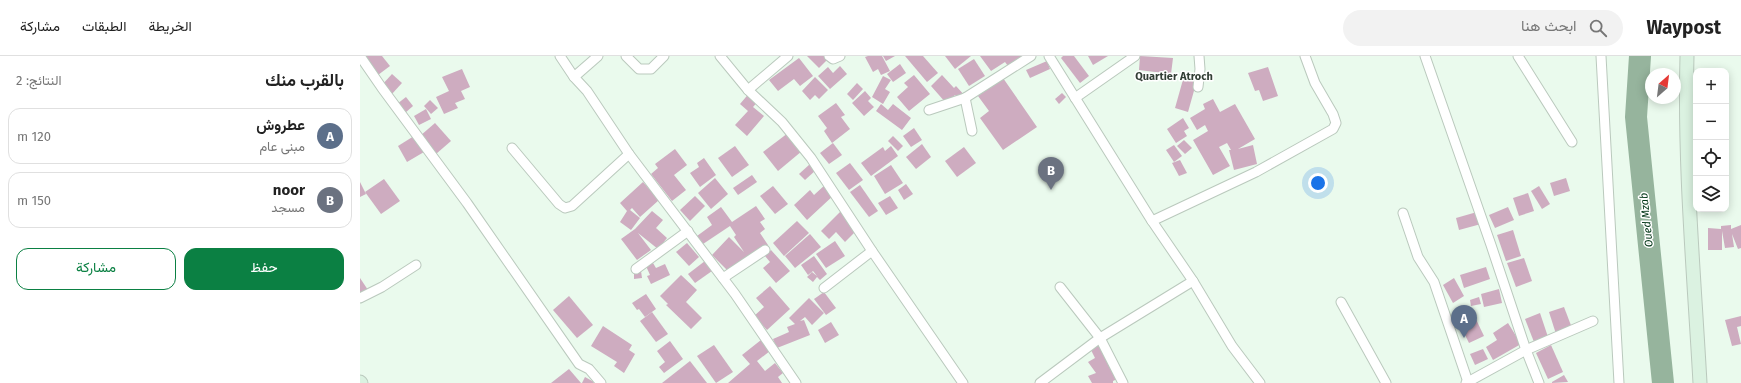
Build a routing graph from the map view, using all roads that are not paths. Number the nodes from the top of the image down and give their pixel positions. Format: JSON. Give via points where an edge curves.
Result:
{"nodes":[{"id":1,"x":360,"y":56,"type":"edge"},
{"id":2,"x":560,"y":56,"type":"edge"},
{"id":3,"x":598,"y":56,"type":"edge"},
{"id":4,"x":626,"y":56,"type":"edge"},
{"id":5,"x":664,"y":56,"type":"edge"},
{"id":6,"x":720,"y":56,"type":"edge"},
{"id":7,"x":788,"y":56,"type":"edge"},
{"id":8,"x":829,"y":56,"type":"edge"},
{"id":9,"x":840,"y":56,"type":"edge"},
{"id":10,"x":1031,"y":56,"type":"edge"},
{"id":11,"x":1049,"y":56,"type":"edge"},
{"id":12,"x":1135,"y":56,"type":"edge"},
{"id":13,"x":1199,"y":56,"type":"edge"},
{"id":14,"x":1304,"y":56,"type":"edge"},
{"id":15,"x":1424,"y":56,"type":"edge"},
{"id":16,"x":1518,"y":56,"type":"edge"},
{"id":17,"x":1601,"y":56,"type":"edge"},
{"id":18,"x":1687,"y":56,"type":"edge"},
{"id":19,"x":574,"y":77,"type":"junction"},
{"id":20,"x":1198,"y":87,"type":"dead end"},
{"id":21,"x":748,"y":90,"type":"junction"},
{"id":22,"x":965,"y":98,"type":"junction"},
{"id":23,"x":1075,"y":98,"type":"junction"},
{"id":24,"x":928,"y":110,"type":"dead end"},
{"id":25,"x":972,"y":131,"type":"dead end"},
{"id":26,"x":1572,"y":142,"type":"dead end"},
{"id":27,"x":512,"y":148,"type":"dead end"},
{"id":28,"x":630,"y":154,"type":"junction"},
{"id":29,"x":1403,"y":213,"type":"dead end"},
{"id":30,"x":1152,"y":221,"type":"junction"},
{"id":31,"x":688,"y":231,"type":"junction"},
{"id":32,"x":764,"y":250,"type":"dead end"},
{"id":33,"x":872,"y":251,"type":"junction"},
{"id":34,"x":416,"y":265,"type":"dead end"},
{"id":35,"x":636,"y":269,"type":"dead end"},
{"id":36,"x":723,"y":278,"type":"junction"},
{"id":37,"x":1193,"y":281,"type":"junction"},
{"id":38,"x":1060,"y":287,"type":"dead end"},
{"id":39,"x":824,"y":288,"type":"dead end"},
{"id":40,"x":360,"y":298,"type":"edge"},
{"id":41,"x":1341,"y":302,"type":"dead end"},
{"id":42,"x":1592,"y":321,"type":"dead end"},
{"id":43,"x":1100,"y":338,"type":"junction"},
{"id":44,"x":1526,"y":350,"type":"junction"},
{"id":45,"x":1467,"y":382,"type":"edge"},
{"id":46,"x":601,"y":383,"type":"edge"},
{"id":47,"x":796,"y":383,"type":"edge"},
{"id":48,"x":963,"y":383,"type":"edge"},
{"id":49,"x":1040,"y":383,"type":"edge"},
{"id":50,"x":1123,"y":383,"type":"edge"},
{"id":51,"x":1260,"y":383,"type":"edge"},
{"id":52,"x":1386,"y":383,"type":"edge"},
{"id":53,"x":1539,"y":383,"type":"edge"},
{"id":54,"x":1619,"y":383,"type":"edge"},
{"id":55,"x":1700,"y":383,"type":"edge"}],
"edges":[{"from":1,"to":46,"type":"street","via":[[467,203],[579,364],[589,369]]},
{"from":2,"to":19,"type":"street"},
{"from":3,"to":19,"type":"street"},
{"from":4,"to":5,"type":"street","via":[[639,69],[651,69]]},
{"from":6,"to":21,"type":"street"},
{"from":7,"to":21,"type":"street"},
{"from":8,"to":9,"type":"street","via":[[833,59]]},
{"from":10,"to":22,"type":"street"},
{"from":11,"to":23,"type":"street"},
{"from":12,"to":23,"type":"street"},
{"from":13,"to":20,"type":"street"},
{"from":14,"to":30,"type":"street","via":[[1315,83],[1333,114],[1336,123],[1333,129],[1256,172]]},
{"from":15,"to":44,"type":"street","via":[[1492,245]]},
{"from":16,"to":26,"type":"street"},
{"from":17,"to":54,"type":"street"},
{"from":18,"to":55,"type":"street","via":[[1687,158]]},
{"from":19,"to":28,"type":"street","via":[[587,91]]},
{"from":21,"to":33,"type":"street","via":[[782,122],[811,158]]},
{"from":22,"to":24,"type":"street"},
{"from":22,"to":25,"type":"street"},
{"from":23,"to":30,"type":"street"},
{"from":27,"to":28,"type":"street","via":[[565,208],[572,206]]},
{"from":28,"to":31,"type":"street"},
{"from":29,"to":45,"type":"street","via":[[1418,257],[1434,282]]},
{"from":30,"to":37,"type":"street"},
{"from":31,"to":35,"type":"street"},
{"from":31,"to":36,"type":"street"},
{"from":32,"to":36,"type":"street"},
{"from":33,"to":39,"type":"street"},
{"from":33,"to":48,"type":"street"},
{"from":34,"to":40,"type":"street"},
{"from":36,"to":47,"type":"street"},
{"from":37,"to":43,"type":"street"},
{"from":37,"to":51,"type":"street","via":[[1232,346]]},
{"from":38,"to":43,"type":"street"},
{"from":41,"to":52,"type":"street"},
{"from":42,"to":44,"type":"street"},
{"from":43,"to":49,"type":"street"},
{"from":43,"to":50,"type":"street"},
{"from":44,"to":45,"type":"street"},
{"from":44,"to":53,"type":"street"}]}
